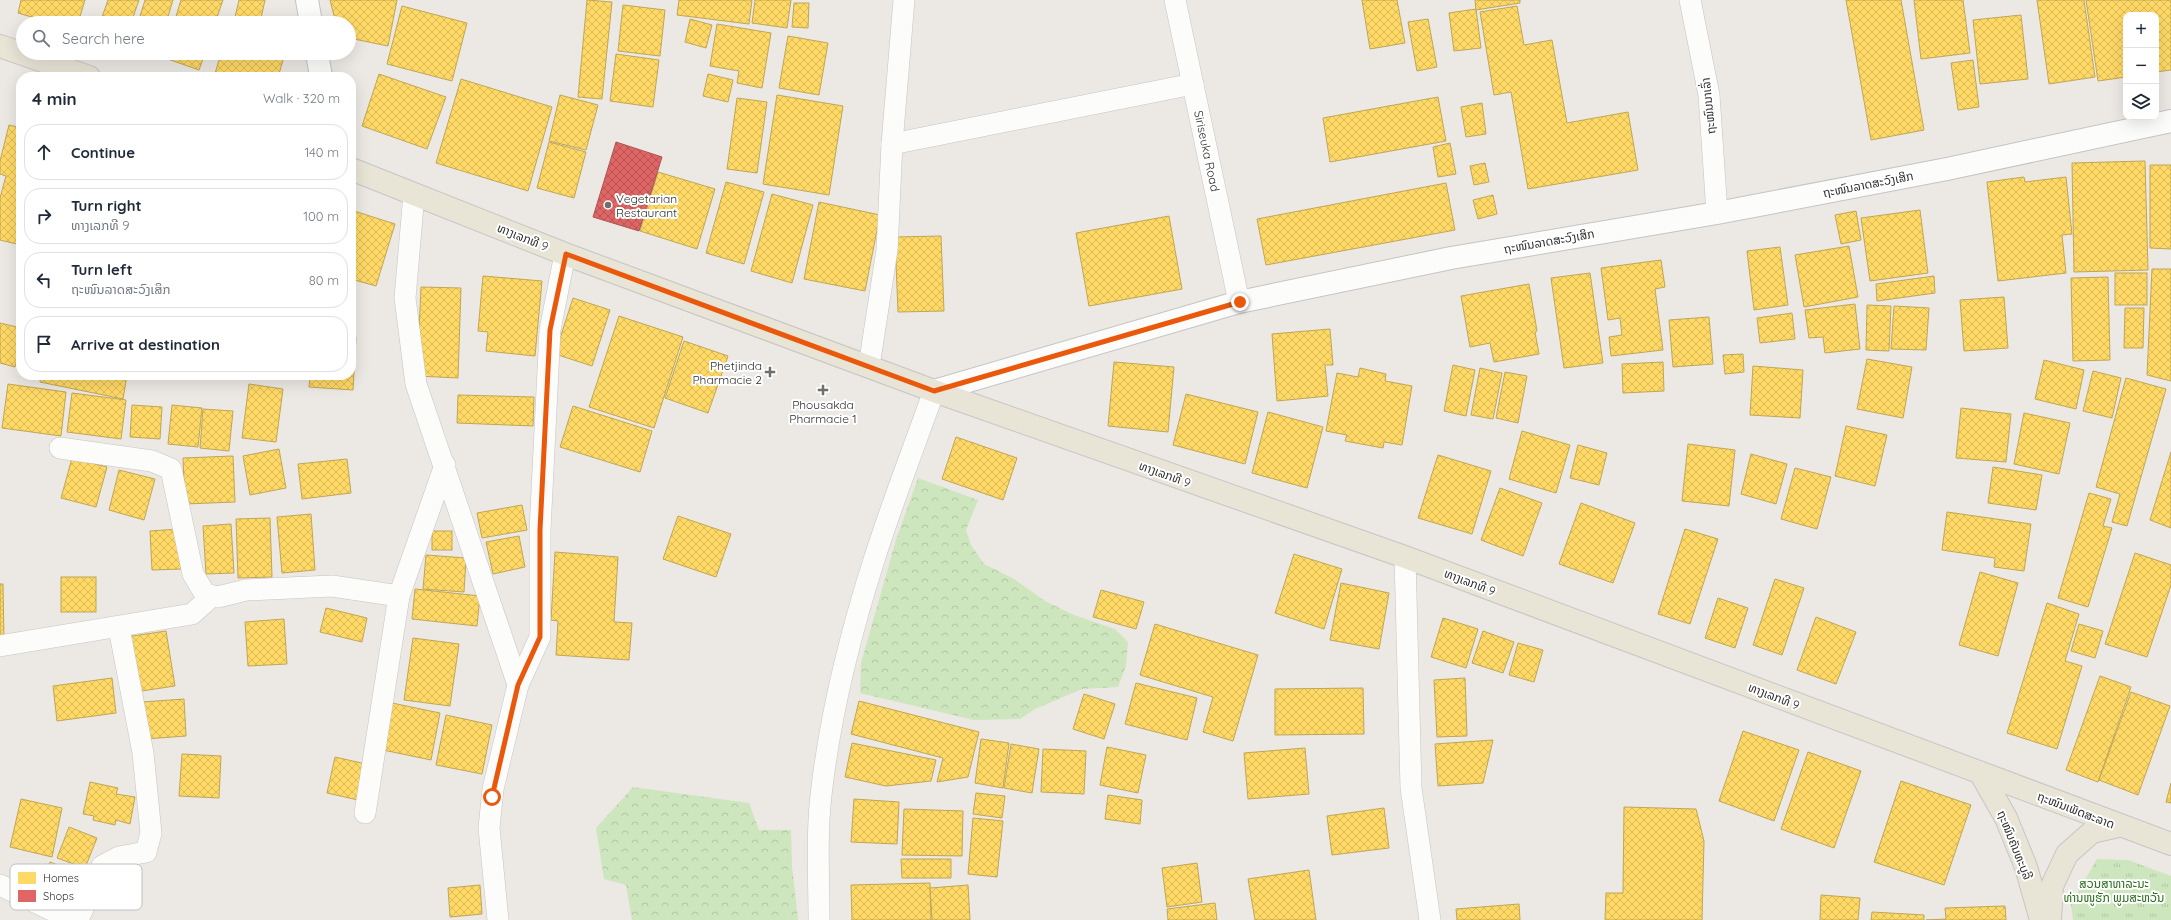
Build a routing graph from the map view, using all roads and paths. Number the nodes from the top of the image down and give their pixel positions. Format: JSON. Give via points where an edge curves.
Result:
{"nodes":[{"id":1,"x":308,"y":0,"type":"edge"},
{"id":2,"x":904,"y":0,"type":"edge"},
{"id":3,"x":1175,"y":0,"type":"edge"},
{"id":4,"x":1690,"y":0,"type":"edge"},
{"id":5,"x":311,"y":16,"type":"edge"},
{"id":6,"x":0,"y":46,"type":"edge"},
{"id":7,"x":16,"y":52,"type":"edge"},
{"id":8,"x":40,"y":60,"type":"edge"},
{"id":9,"x":318,"y":60,"type":"edge"},
{"id":10,"x":75,"y":72,"type":"edge"},
{"id":11,"x":320,"y":72,"type":"edge"},
{"id":12,"x":1193,"y":84,"type":"junction"},
{"id":13,"x":2171,"y":121,"type":"edge"},
{"id":14,"x":892,"y":144,"type":"junction"},
{"id":15,"x":356,"y":171,"type":"edge"},
{"id":16,"x":414,"y":194,"type":"junction"},
{"id":17,"x":1717,"y":212,"type":"junction"},
{"id":18,"x":566,"y":254,"type":"junction"},
{"id":19,"x":1240,"y":302,"type":"junction"},
{"id":20,"x":869,"y":366,"type":"junction"},
{"id":21,"x":934,"y":391,"type":"junction"},
{"id":22,"x":60,"y":448,"type":"dead end"},
{"id":23,"x":445,"y":465,"type":"junction"},
{"id":24,"x":1405,"y":558,"type":"junction"},
{"id":25,"x":212,"y":596,"type":"junction"},
{"id":26,"x":399,"y":596,"type":"junction"},
{"id":27,"x":119,"y":628,"type":"junction"},
{"id":28,"x":0,"y":646,"type":"edge"},
{"id":29,"x":518,"y":685,"type":"junction"},
{"id":30,"x":1981,"y":774,"type":"junction"},
{"id":31,"x":365,"y":813,"type":"dead end"},
{"id":32,"x":2118,"y":826,"type":"junction"},
{"id":33,"x":2171,"y":844,"type":"edge"},
{"id":34,"x":106,"y":864,"type":"edge"},
{"id":35,"x":0,"y":885,"type":"edge"},
{"id":36,"x":10,"y":890,"type":"edge"},
{"id":37,"x":51,"y":910,"type":"edge"},
{"id":38,"x":82,"y":910,"type":"edge"},
{"id":39,"x":72,"y":920,"type":"edge"},
{"id":40,"x":78,"y":920,"type":"edge"},
{"id":41,"x":498,"y":920,"type":"edge"},
{"id":42,"x":820,"y":920,"type":"edge"},
{"id":43,"x":1430,"y":920,"type":"edge"},
{"id":44,"x":2041,"y":920,"type":"edge"},
{"id":45,"x":2050,"y":920,"type":"edge"}],
"edges":[{"from":1,"to":5,"type":"street"},
{"from":2,"to":14,"type":"street"},
{"from":3,"to":12,"type":"street","name":"Siriseuka Road"},
{"from":4,"to":17,"type":"street","name":"ຖະໜົນນາເລົ່າ","via":[[1709,95]]},
{"from":6,"to":7,"type":"main road"},
{"from":8,"to":10,"type":"main road"},
{"from":9,"to":11,"type":"street"},
{"from":12,"to":14,"type":"street"},
{"from":12,"to":19,"type":"street","name":"Siriseuka Road"},
{"from":13,"to":17,"type":"street","name":"ຖະໜົນລາດສະວົງເສິກ","via":[[1947,169]]},
{"from":14,"to":20,"type":"street","via":[[887,250]]},
{"from":15,"to":16,"type":"main road","name":"ທາງເລກທີ 9"},
{"from":16,"to":18,"type":"main road","name":"ທາງເລກທີ 9"},
{"from":16,"to":23,"type":"street","via":[[405,298],[416,384]]},
{"from":17,"to":19,"type":"street","name":"ຖະໜົນລາດສະວົງເສິກ","via":[[1451,258]]},
{"from":18,"to":20,"type":"main road","name":"ທາງເລກທີ 9"},
{"from":18,"to":29,"type":"street","via":[[550,330],[540,530],[540,637]]},
{"from":19,"to":21,"type":"street","name":"ຖະໜົນລາດສະວົງເສິກ"},
{"from":20,"to":21,"type":"main road","name":"ທາງເລກທີ 9"},
{"from":21,"to":24,"type":"main road","name":"ທາງເລກທີ 9"},
{"from":21,"to":42,"type":"street","via":[[873,560],[830,733],[821,788],[818,852]]},
{"from":22,"to":25,"type":"street","via":[[152,461],[172,469],[193,574],[205,594]]},
{"from":23,"to":26,"type":"street"},
{"from":23,"to":29,"type":"street"},
{"from":24,"to":30,"type":"main road","name":"ທາງເລກທີ 9"},
{"from":24,"to":43,"type":"street","via":[[1411,788]]},
{"from":25,"to":26,"type":"street","via":[[218,597],[246,590],[332,586]]},
{"from":25,"to":27,"type":"street","via":[[192,614]]},
{"from":26,"to":31,"type":"street"},
{"from":27,"to":28,"type":"street"},
{"from":27,"to":34,"type":"street","via":[[143,753],[150,833],[146,852],[119,857]]},
{"from":29,"to":41,"type":"street","via":[[493,789],[489,828]]},
{"from":30,"to":32,"type":"main road","name":"ຖະໜົນເພັດສະລາດ"},
{"from":30,"to":44,"type":"main road","name":"ຖະໜົນຄັນທະບູລີ","via":[[2006,818],[2026,867]]},
{"from":32,"to":33,"type":"main road","name":"ຖະໜົນເພັດສະລາດ"},
{"from":32,"to":45,"type":"main road","via":[[2092,832],[2067,854],[2052,886]]},
{"from":35,"to":36,"type":"street"},
{"from":37,"to":39,"type":"street"},
{"from":38,"to":40,"type":"street"}]}
